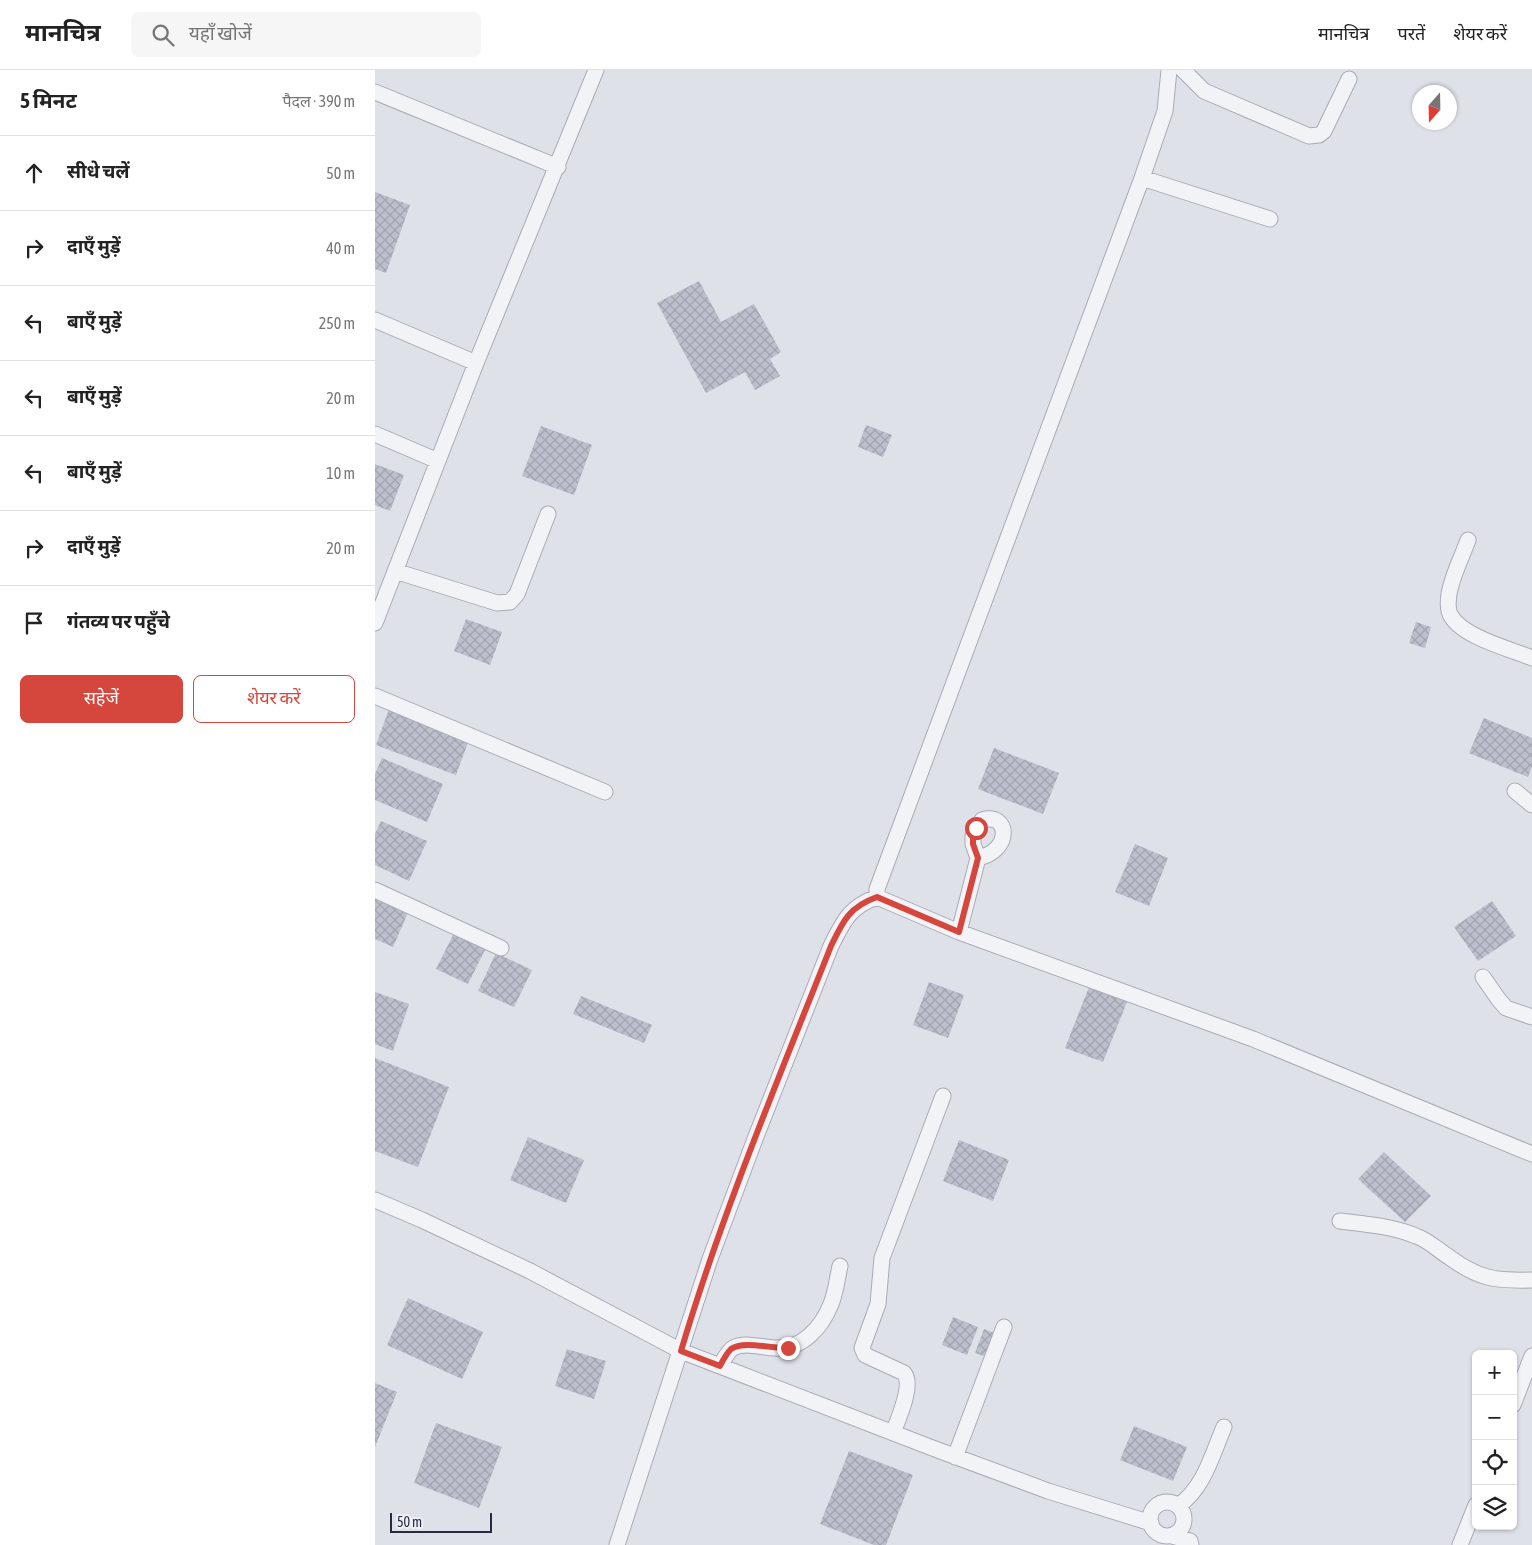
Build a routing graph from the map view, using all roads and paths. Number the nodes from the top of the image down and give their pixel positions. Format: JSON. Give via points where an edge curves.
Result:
{"nodes":[{"id":1,"x":596,"y":70,"type":"edge"},
{"id":2,"x":1169,"y":70,"type":"edge"},
{"id":3,"x":1183,"y":70,"type":"edge"},
{"id":4,"x":1349,"y":79,"type":"dead end"},
{"id":5,"x":375,"y":92,"type":"edge"},
{"id":6,"x":558,"y":166,"type":"junction"},
{"id":7,"x":1142,"y":178,"type":"junction"},
{"id":8,"x":1270,"y":219,"type":"dead end"},
{"id":9,"x":375,"y":320,"type":"edge"},
{"id":10,"x":476,"y":363,"type":"junction"},
{"id":11,"x":375,"y":434,"type":"edge"},
{"id":12,"x":438,"y":461,"type":"junction"},
{"id":13,"x":548,"y":514,"type":"dead end"},
{"id":14,"x":1468,"y":540,"type":"dead end"},
{"id":15,"x":395,"y":571,"type":"junction"},
{"id":16,"x":375,"y":624,"type":"edge"},
{"id":17,"x":1532,"y":658,"type":"edge"},
{"id":18,"x":375,"y":696,"type":"edge"},
{"id":19,"x":1515,"y":791,"type":"dead end"},
{"id":20,"x":605,"y":792,"type":"dead end"},
{"id":21,"x":1532,"y":805,"type":"edge"},
{"id":22,"x":978,"y":858,"type":"dead end"},
{"id":23,"x":375,"y":890,"type":"edge"},
{"id":24,"x":877,"y":897,"type":"junction"},
{"id":25,"x":959,"y":932,"type":"junction"},
{"id":26,"x":501,"y":948,"type":"dead end"},
{"id":27,"x":1483,"y":977,"type":"dead end"},
{"id":28,"x":1532,"y":1017,"type":"edge"},
{"id":29,"x":943,"y":1096,"type":"dead end"},
{"id":30,"x":1532,"y":1154,"type":"edge"},
{"id":31,"x":375,"y":1200,"type":"edge"},
{"id":32,"x":1340,"y":1221,"type":"dead end"},
{"id":33,"x":839,"y":1266,"type":"dead end"},
{"id":34,"x":1532,"y":1280,"type":"edge"},
{"id":35,"x":1003,"y":1327,"type":"dead end"},
{"id":36,"x":681,"y":1351,"type":"junction"},
{"id":37,"x":1532,"y":1356,"type":"edge"},
{"id":38,"x":720,"y":1366,"type":"junction"},
{"id":39,"x":1517,"y":1395,"type":"edge"},
{"id":40,"x":1224,"y":1427,"type":"dead end"},
{"id":41,"x":893,"y":1433,"type":"junction"},
{"id":42,"x":955,"y":1457,"type":"junction"},
{"id":43,"x":1178,"y":1506,"type":"junction"},
{"id":44,"x":1472,"y":1516,"type":"edge"},
{"id":45,"x":1151,"y":1523,"type":"junction"},
{"id":46,"x":1172,"y":1536,"type":"junction"},
{"id":47,"x":617,"y":1545,"type":"edge"},
{"id":48,"x":1191,"y":1545,"type":"edge"},
{"id":49,"x":1461,"y":1545,"type":"edge"}],
"edges":[{"from":1,"to":6,"type":"street"},
{"from":2,"to":7,"type":"street","via":[[1165,111]]},
{"from":3,"to":4,"type":"street","via":[[1204,91],[1309,136],[1324,131]]},
{"from":5,"to":6,"type":"street"},
{"from":6,"to":10,"type":"street"},
{"from":7,"to":8,"type":"street"},
{"from":7,"to":24,"type":"street","via":[[877,889]]},
{"from":9,"to":10,"type":"street"},
{"from":10,"to":12,"type":"street"},
{"from":11,"to":12,"type":"street"},
{"from":12,"to":15,"type":"street"},
{"from":13,"to":15,"type":"street","via":[[517,594],[506,604],[487,601]]},
{"from":14,"to":17,"type":"street","via":[[1449,594],[1450,615],[1474,635]]},
{"from":15,"to":16,"type":"street"},
{"from":18,"to":20,"type":"street"},
{"from":19,"to":21,"type":"street"},
{"from":22,"to":25,"type":"street"},
{"from":23,"to":26,"type":"street"},
{"from":24,"to":25,"type":"street"},
{"from":24,"to":36,"type":"street","via":[[862,902],[851,912],[831,946],[710,1259]]},
{"from":25,"to":30,"type":"street","via":[[1253,1039]]},
{"from":27,"to":28,"type":"street","via":[[1506,1008]]},
{"from":29,"to":41,"type":"street","via":[[882,1258],[877,1304],[862,1348],[865,1355],[907,1376],[908,1388]]},
{"from":31,"to":36,"type":"street","via":[[530,1271]]},
{"from":32,"to":34,"type":"street","via":[[1380,1226],[1416,1236],[1463,1267],[1488,1278]]},
{"from":33,"to":38,"type":"street","via":[[831,1303],[813,1333],[788,1348],[738,1346],[727,1354]]},
{"from":35,"to":42,"type":"street"},
{"from":36,"to":38,"type":"street"},
{"from":36,"to":47,"type":"street"},
{"from":37,"to":39,"type":"street"},
{"from":38,"to":41,"type":"street"},
{"from":40,"to":43,"type":"street","via":[[1199,1484],[1192,1495]]},
{"from":41,"to":42,"type":"street"},
{"from":42,"to":45,"type":"street"},
{"from":43,"to":45,"type":"street","via":[[1168,1502],[1158,1505],[1151,1513]]},
{"from":43,"to":46,"type":"street","via":[[1184,1523]]},
{"from":44,"to":49,"type":"street"},
{"from":45,"to":46,"type":"street","via":[[1159,1534]]},
{"from":46,"to":48,"type":"street","via":[[1190,1541]]}]}
